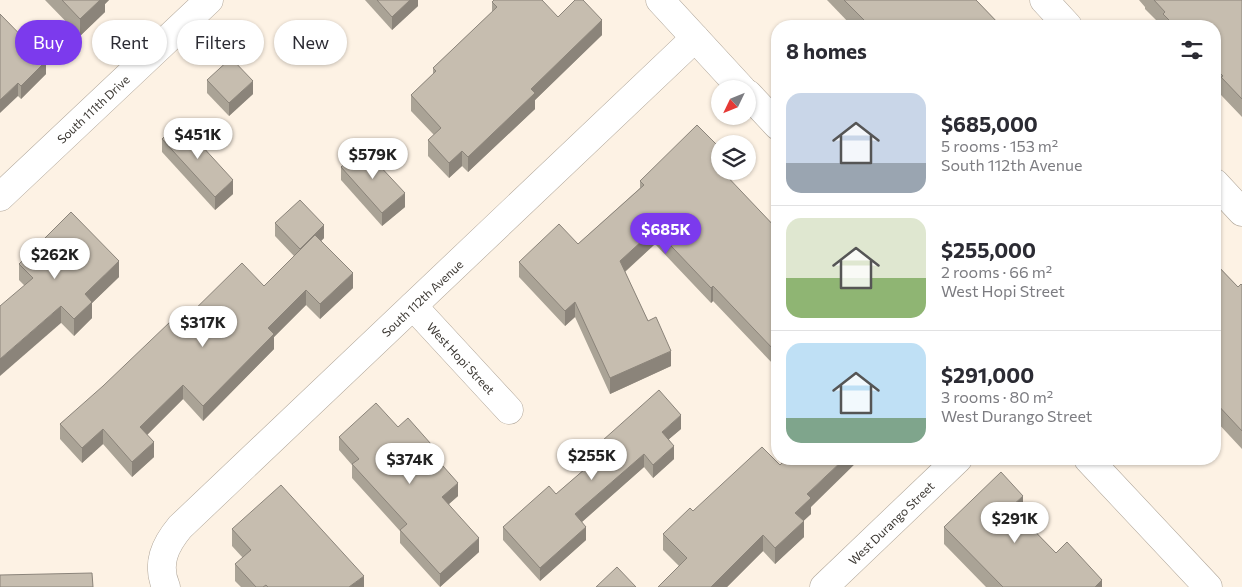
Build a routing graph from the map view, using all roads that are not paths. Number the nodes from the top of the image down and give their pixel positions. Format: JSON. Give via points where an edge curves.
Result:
{"nodes":[{"id":1,"x":209,"y":0,"type":"edge"},
{"id":2,"x":660,"y":0,"type":"edge"},
{"id":3,"x":1044,"y":0,"type":"edge"},
{"id":4,"x":1062,"y":20,"type":"edge"},
{"id":5,"x":695,"y":38,"type":"junction"},
{"id":6,"x":734,"y":80,"type":"edge"},
{"id":7,"x":756,"y":103,"type":"edge"},
{"id":8,"x":771,"y":119,"type":"edge"},
{"id":9,"x":1221,"y":190,"type":"edge"},
{"id":10,"x":0,"y":197,"type":"edge"},
{"id":11,"x":1242,"y":212,"type":"edge"},
{"id":12,"x":413,"y":306,"type":"junction"},
{"id":13,"x":509,"y":410,"type":"dead end"},
{"id":14,"x":952,"y":465,"type":"edge"},
{"id":15,"x":1094,"y":465,"type":"edge"},
{"id":16,"x":163,"y":576,"type":"edge"},
{"id":17,"x":824,"y":587,"type":"edge"},
{"id":18,"x":1208,"y":587,"type":"edge"}],
"edges":[{"from":1,"to":10,"type":"street","name":"South 111th Drive"},
{"from":2,"to":5,"type":"street"},
{"from":3,"to":4,"type":"street"},
{"from":5,"to":6,"type":"street"},
{"from":5,"to":12,"type":"street","name":"South 112th Avenue"},
{"from":7,"to":8,"type":"street"},
{"from":9,"to":11,"type":"street"},
{"from":12,"to":13,"type":"street","name":"West Hopi Street"},
{"from":12,"to":16,"type":"street","name":"South 112th Avenue","via":[[180,527],[164,551]]},
{"from":14,"to":17,"type":"street","name":"West Durango Street"},
{"from":15,"to":18,"type":"street"}]}
